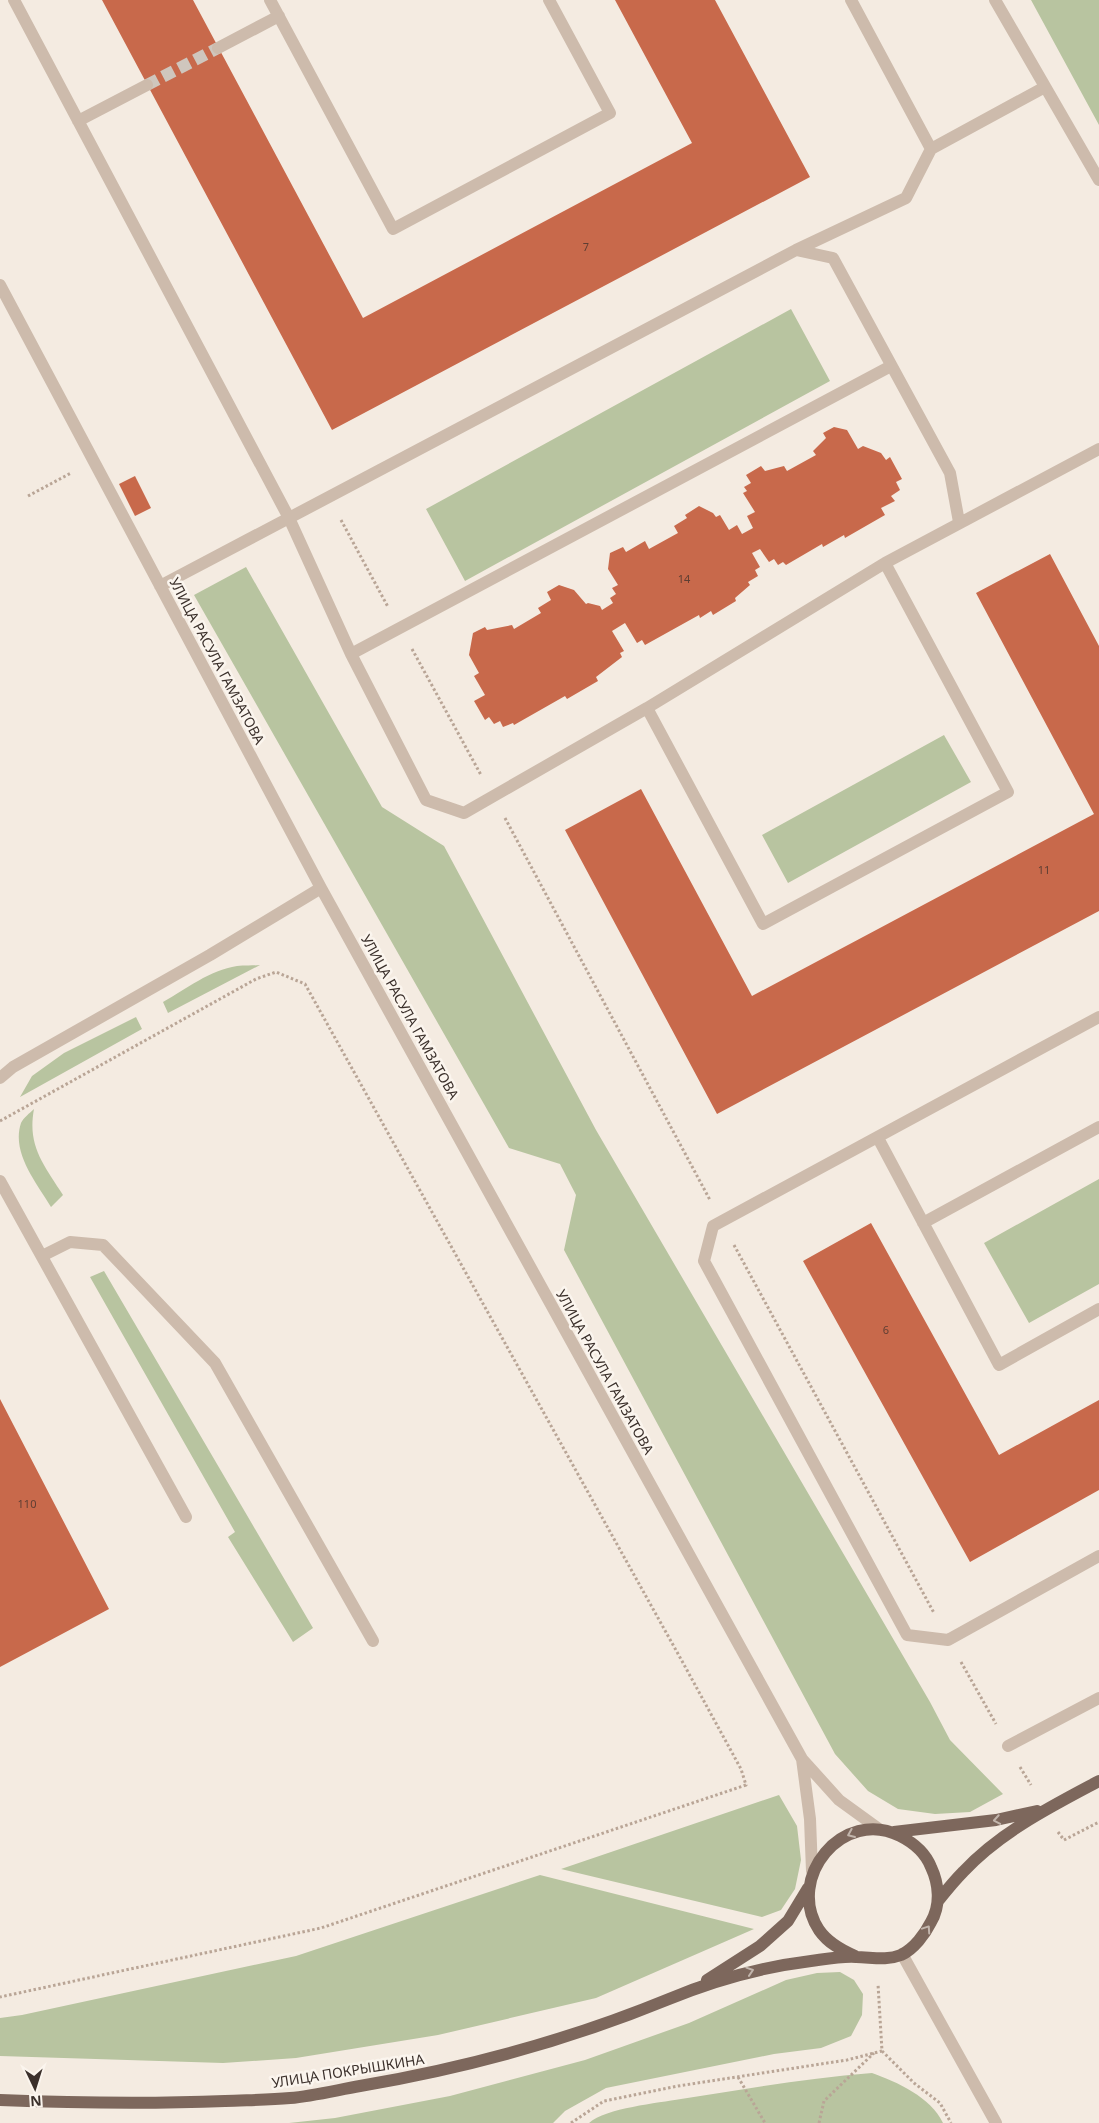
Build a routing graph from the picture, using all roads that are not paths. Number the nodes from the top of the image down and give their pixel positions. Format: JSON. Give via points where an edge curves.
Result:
{"nodes":[{"id":1,"x":14,"y":0,"type":"edge"},
{"id":2,"x":270,"y":0,"type":"edge"},
{"id":3,"x":549,"y":0,"type":"edge"},
{"id":4,"x":851,"y":0,"type":"edge"},
{"id":5,"x":995,"y":0,"type":"edge"},
{"id":6,"x":279,"y":16,"type":"junction"},
{"id":7,"x":218,"y":48,"type":"tunnel mouth"},
{"id":8,"x":147,"y":84,"type":"tunnel mouth"},
{"id":9,"x":1045,"y":87,"type":"junction"},
{"id":10,"x":78,"y":121,"type":"junction"},
{"id":11,"x":931,"y":148,"type":"junction"},
{"id":12,"x":1099,"y":180,"type":"edge"},
{"id":13,"x":796,"y":250,"type":"junction"},
{"id":14,"x":0,"y":285,"type":"edge"},
{"id":15,"x":891,"y":366,"type":"junction"},
{"id":16,"x":1099,"y":449,"type":"edge"},
{"id":17,"x":289,"y":518,"type":"junction"},
{"id":18,"x":959,"y":522,"type":"junction"},
{"id":19,"x":885,"y":563,"type":"junction"},
{"id":20,"x":160,"y":586,"type":"junction"},
{"id":21,"x":351,"y":654,"type":"junction"},
{"id":22,"x":647,"y":708,"type":"junction"},
{"id":23,"x":321,"y":888,"type":"junction"},
{"id":24,"x":1099,"y":1017,"type":"edge"},
{"id":25,"x":0,"y":1078,"type":"edge"},
{"id":26,"x":1099,"y":1127,"type":"edge"},
{"id":27,"x":878,"y":1138,"type":"junction"},
{"id":28,"x":0,"y":1181,"type":"edge"},
{"id":29,"x":923,"y":1223,"type":"junction"},
{"id":30,"x":42,"y":1256,"type":"junction"},
{"id":31,"x":1099,"y":1309,"type":"edge"},
{"id":32,"x":186,"y":1517,"type":"dead end"},
{"id":33,"x":1099,"y":1556,"type":"edge"},
{"id":34,"x":373,"y":1641,"type":"dead end"},
{"id":35,"x":1099,"y":1698,"type":"edge"},
{"id":36,"x":1008,"y":1746,"type":"road end"},
{"id":37,"x":802,"y":1759,"type":"junction"},
{"id":38,"x":1099,"y":1781,"type":"edge"},
{"id":39,"x":1044,"y":1810,"type":"junction"},
{"id":40,"x":879,"y":1829,"type":"junction"},
{"id":41,"x":892,"y":1832,"type":"junction"},
{"id":42,"x":812,"y":1871,"type":"junction"},
{"id":43,"x":809,"y":1887,"type":"junction"},
{"id":44,"x":938,"y":1901,"type":"junction"},
{"id":45,"x":902,"y":1954,"type":"junction"},
{"id":46,"x":855,"y":1956,"type":"junction"},
{"id":47,"x":688,"y":1991,"type":"junction"},
{"id":48,"x":0,"y":2100,"type":"edge"},
{"id":49,"x":996,"y":2123,"type":"edge"}],
"edges":[{"from":1,"to":10,"type":"street"},
{"from":2,"to":6,"type":"street"},
{"from":3,"to":6,"type":"street","via":[[610,113],[393,229]]},
{"from":4,"to":11,"type":"street"},
{"from":5,"to":9,"type":"street"},
{"from":6,"to":7,"type":"street"},
{"from":8,"to":10,"type":"street"},
{"from":9,"to":11,"type":"street"},
{"from":9,"to":12,"type":"street"},
{"from":10,"to":17,"type":"street"},
{"from":11,"to":13,"type":"street","via":[[906,198]]},
{"from":13,"to":15,"type":"street","via":[[834,258]]},
{"from":13,"to":17,"type":"street"},
{"from":14,"to":20,"type":"street","name":"УЛИЦА РАСУЛА ГАМЗАТОВА"},
{"from":15,"to":18,"type":"street","via":[[950,473]]},
{"from":15,"to":21,"type":"street"},
{"from":16,"to":18,"type":"street"},
{"from":17,"to":20,"type":"street"},
{"from":17,"to":21,"type":"street"},
{"from":18,"to":19,"type":"street"},
{"from":19,"to":22,"type":"street"},
{"from":19,"to":22,"type":"street","via":[[1008,792],[763,924]]},
{"from":20,"to":23,"type":"street","name":"УЛИЦА РАСУЛА ГАМЗАТОВА"},
{"from":21,"to":22,"type":"street","via":[[426,800],[464,813]]},
{"from":23,"to":25,"type":"street","via":[[210,956],[13,1066]]},
{"from":23,"to":37,"type":"street","name":"УЛИЦА РАСУЛА ГАМЗАТОВА"},
{"from":24,"to":27,"type":"street"},
{"from":26,"to":29,"type":"street"},
{"from":27,"to":29,"type":"street"},
{"from":27,"to":33,"type":"street","via":[[713,1226],[704,1261],[741,1331],[907,1635],[948,1640]]},
{"from":28,"to":30,"type":"street"},
{"from":29,"to":31,"type":"street","via":[[999,1366]]},
{"from":30,"to":32,"type":"street"},
{"from":30,"to":34,"type":"street","via":[[70,1242],[103,1245],[214,1363]]},
{"from":35,"to":36,"type":"street"},
{"from":37,"to":40,"type":"street","name":"УЛИЦА РАСУЛА ГАМЗАТОВА","via":[[839,1800]]},
{"from":37,"to":42,"type":"street","name":"УЛИЦА РАСУЛА ГАМЗАТОВА","via":[[810,1819]]},
{"from":38,"to":39,"type":"main road"},
{"from":39,"to":41,"type":"main road","one_way":true,"via":[[996,1820]]},
{"from":39,"to":44,"type":"main road","via":[[964,1870]]},
{"from":40,"to":41,"type":"main road"},
{"from":40,"to":42,"type":"main road","one_way":true,"via":[[858,1831],[839,1839],[823,1853]]},
{"from":41,"to":44,"type":"main road","via":[[912,1842],[928,1858],[937,1878]]},
{"from":42,"to":43,"type":"main road"},
{"from":43,"to":46,"type":"main road","via":[[810,1910],[819,1930],[834,1946]]},
{"from":43,"to":47,"type":"main road","name":"УЛИЦА ПОКРЫШКИНА","via":[[788,1921],[760,1946]]},
{"from":45,"to":44,"type":"main road","one_way":true,"via":[[920,1940],[932,1921]]},
{"from":45,"to":46,"type":"main road","via":[[876,1959]]},
{"from":45,"to":49,"type":"street"},
{"from":47,"to":46,"type":"main road","name":"УЛИЦА ПОКРЫШКИНА","one_way":true,"via":[[758,1968]]},
{"from":47,"to":48,"type":"main road","name":"УЛИЦА ПОКРЫШКИНА","via":[[608,2024],[497,2058],[290,2098],[179,2103]]}]}
